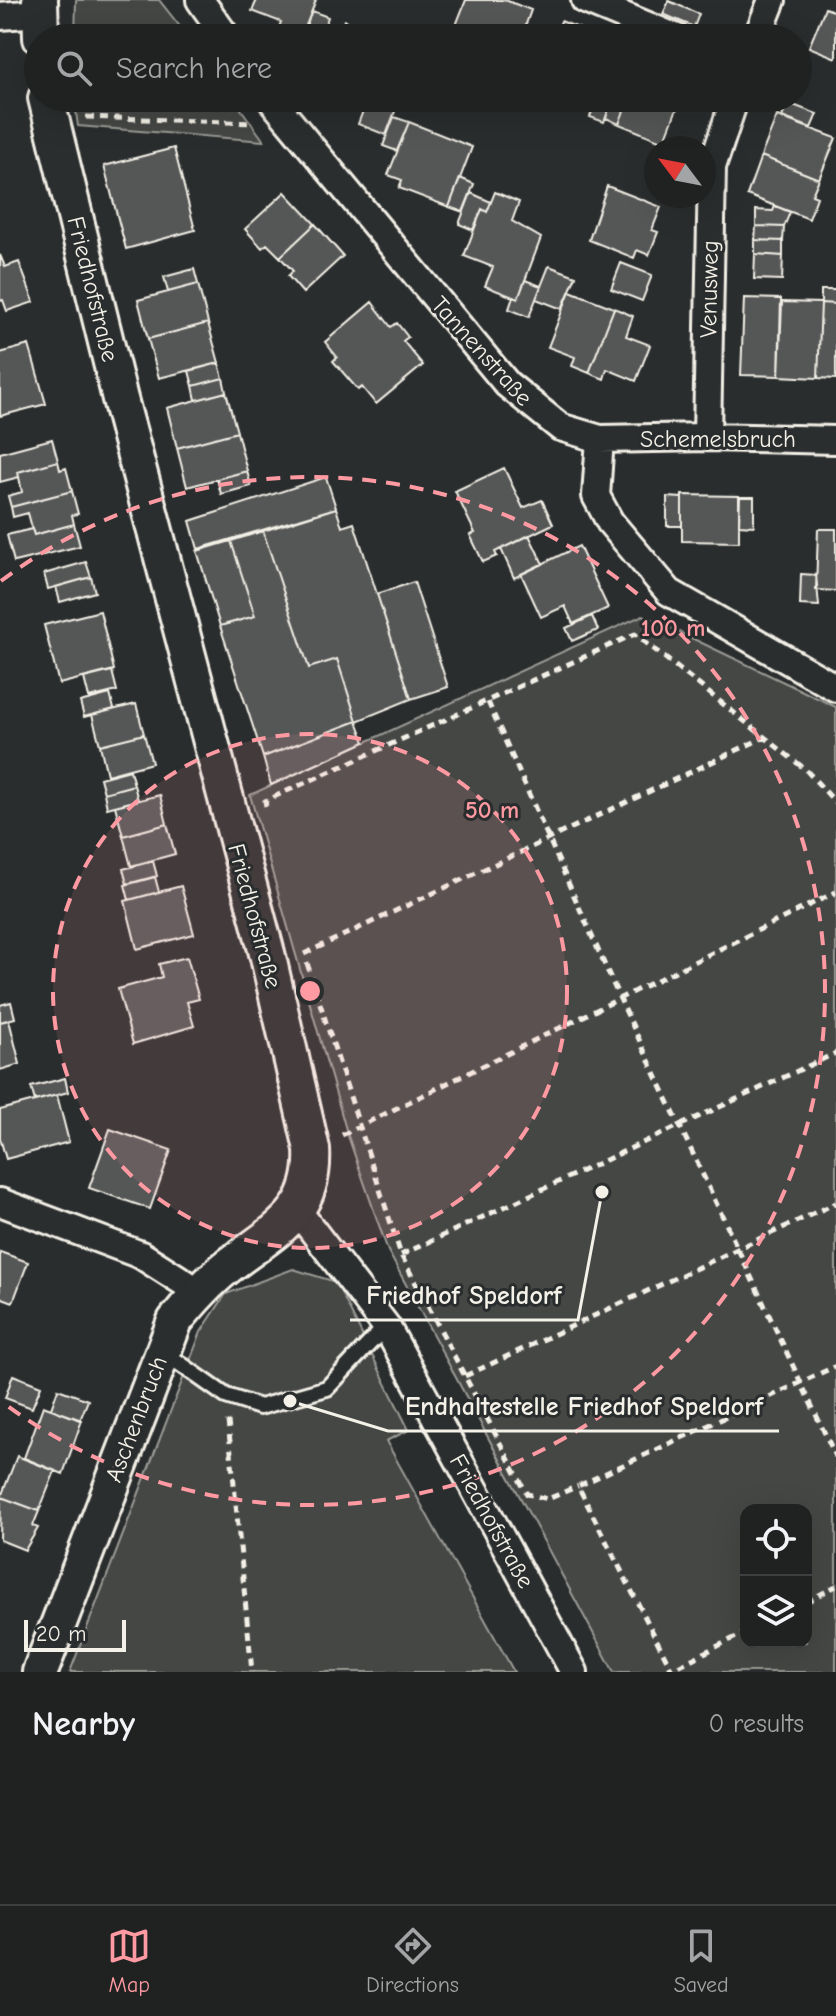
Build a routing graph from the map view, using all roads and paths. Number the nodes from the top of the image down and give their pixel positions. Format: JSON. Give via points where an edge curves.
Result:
{"nodes":[{"id":1,"x":200,"y":0,"type":"edge"},
{"id":2,"x":585,"y":0,"type":"edge"},
{"id":3,"x":772,"y":0,"type":"edge"},
{"id":4,"x":0,"y":16,"type":"edge"},
{"id":5,"x":40,"y":17,"type":"edge"},
{"id":6,"x":217,"y":24,"type":"edge"},
{"id":7,"x":643,"y":24,"type":"edge"},
{"id":8,"x":763,"y":24,"type":"edge"},
{"id":9,"x":49,"y":112,"type":"edge"},
{"id":10,"x":119,"y":112,"type":"edge"},
{"id":11,"x":280,"y":112,"type":"edge"},
{"id":12,"x":730,"y":112,"type":"edge"},
{"id":13,"x":288,"y":124,"type":"junction"},
{"id":14,"x":707,"y":437,"type":"junction"},
{"id":15,"x":600,"y":439,"type":"junction"},
{"id":16,"x":836,"y":440,"type":"edge"},
{"id":17,"x":836,"y":688,"type":"edge"},
{"id":18,"x":488,"y":702,"type":"junction"},
{"id":19,"x":765,"y":737,"type":"junction"},
{"id":20,"x":836,"y":803,"type":"edge"},
{"id":21,"x":269,"y":817,"type":"dead end"},
{"id":22,"x":549,"y":840,"type":"junction"},
{"id":23,"x":836,"y":892,"type":"edge"},
{"id":24,"x":300,"y":938,"type":"dead end"},
{"id":25,"x":304,"y":954,"type":"junction"},
{"id":26,"x":619,"y":997,"type":"junction"},
{"id":27,"x":836,"y":1053,"type":"edge"},
{"id":28,"x":361,"y":1126,"type":"junction"},
{"id":29,"x":680,"y":1126,"type":"junction"},
{"id":30,"x":312,"y":1149,"type":"junction"},
{"id":31,"x":0,"y":1202,"type":"edge"},
{"id":32,"x":836,"y":1203,"type":"edge"},
{"id":33,"x":297,"y":1210,"type":"junction"},
{"id":34,"x":737,"y":1249,"type":"junction"},
{"id":35,"x":401,"y":1255,"type":"junction"},
{"id":36,"x":199,"y":1292,"type":"junction"},
{"id":37,"x":386,"y":1326,"type":"junction"},
{"id":38,"x":162,"y":1350,"type":"junction"},
{"id":39,"x":836,"y":1366,"type":"edge"},
{"id":40,"x":465,"y":1376,"type":"junction"},
{"id":41,"x":800,"y":1382,"type":"junction"},
{"id":42,"x":226,"y":1396,"type":"junction"},
{"id":43,"x":836,"y":1457,"type":"edge"},
{"id":44,"x":578,"y":1486,"type":"junction"},
{"id":45,"x":836,"y":1586,"type":"edge"},
{"id":46,"x":812,"y":1599,"type":"edge"},
{"id":47,"x":740,"y":1635,"type":"edge"},
{"id":48,"x":670,"y":1671,"type":"edge"},
{"id":49,"x":40,"y":1672,"type":"edge"},
{"id":50,"x":252,"y":1672,"type":"edge"},
{"id":51,"x":574,"y":1672,"type":"edge"}],
"edges":[{"from":1,"to":6,"type":"street"},
{"from":2,"to":7,"type":"street"},
{"from":3,"to":8,"type":"street"},
{"from":4,"to":5,"type":"street"},
{"from":9,"to":30,"type":"street","name":"Friedhofstraße","via":[[268,957]]},
{"from":10,"to":13,"type":"path"},
{"from":11,"to":13,"type":"street","name":"Tannenstraße"},
{"from":12,"to":14,"type":"street","name":"Venusweg","via":[[712,167]]},
{"from":13,"to":15,"type":"street","name":"Tannenstraße","via":[[507,384],[560,427]]},
{"from":14,"to":15,"type":"street","name":"Schemelsbruch"},
{"from":14,"to":16,"type":"street","name":"Schemelsbruch"},
{"from":15,"to":17,"type":"street","via":[[596,496],[610,522],[669,592]]},
{"from":18,"to":19,"type":"path","via":[[635,634]]},
{"from":18,"to":21,"type":"path","via":[[265,801]]},
{"from":18,"to":22,"type":"path"},
{"from":19,"to":20,"type":"path"},
{"from":19,"to":22,"type":"path"},
{"from":22,"to":25,"type":"path"},
{"from":22,"to":26,"type":"path"},
{"from":23,"to":26,"type":"path"},
{"from":24,"to":25,"type":"path"},
{"from":25,"to":28,"type":"path"},
{"from":26,"to":28,"type":"path"},
{"from":26,"to":29,"type":"path"},
{"from":27,"to":29,"type":"path"},
{"from":28,"to":30,"type":"path"},
{"from":28,"to":35,"type":"path"},
{"from":29,"to":34,"type":"path"},
{"from":29,"to":35,"type":"path"},
{"from":30,"to":33,"type":"street","name":"Friedhofstraße","via":[[309,1191]]},
{"from":31,"to":36,"type":"street","via":[[141,1255]]},
{"from":32,"to":34,"type":"path"},
{"from":33,"to":36,"type":"street","name":"Aschenbruch"},
{"from":33,"to":37,"type":"street","name":"Friedhofstraße"},
{"from":34,"to":40,"type":"path"},
{"from":34,"to":41,"type":"path"},
{"from":35,"to":40,"type":"path"},
{"from":36,"to":38,"type":"street","name":"Aschenbruch","via":[[175,1321]]},
{"from":37,"to":42,"type":"lane","via":[[327,1388],[260,1407]]},
{"from":37,"to":51,"type":"street","name":"Friedhofstraße"},
{"from":38,"to":42,"type":"lane"},
{"from":38,"to":49,"type":"street","name":"Aschenbruch"},
{"from":39,"to":41,"type":"path"},
{"from":40,"to":44,"type":"path","via":[[527,1494],[548,1499]]},
{"from":41,"to":43,"type":"path"},
{"from":41,"to":44,"type":"path"},
{"from":42,"to":50,"type":"path"},
{"from":44,"to":48,"type":"path"},
{"from":45,"to":46,"type":"path"},
{"from":47,"to":48,"type":"path"}]}
